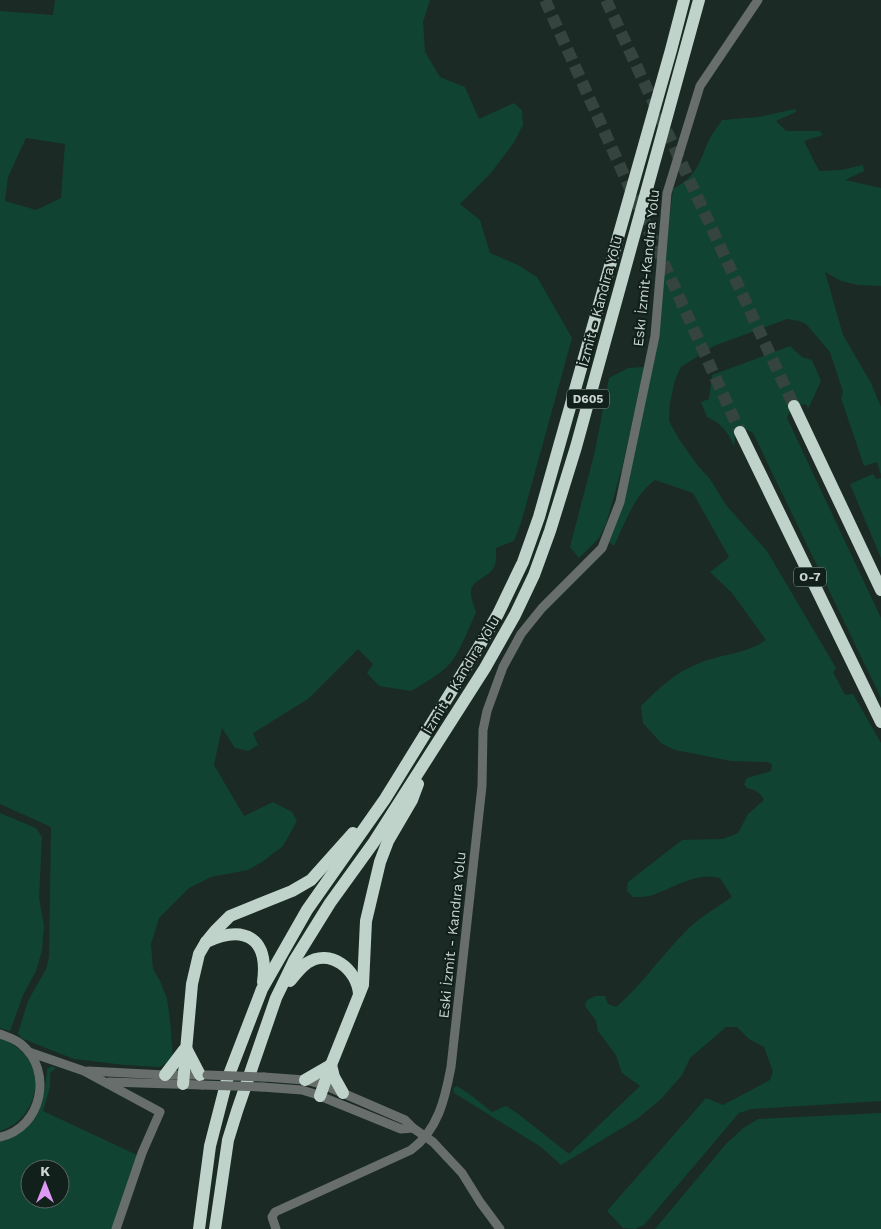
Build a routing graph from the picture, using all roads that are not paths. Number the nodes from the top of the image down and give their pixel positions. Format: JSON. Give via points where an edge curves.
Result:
{"nodes":[{"id":1,"x":684,"y":0,"type":"edge"},
{"id":2,"x":699,"y":0,"type":"edge"},
{"id":3,"x":758,"y":0,"type":"edge"},
{"id":4,"x":794,"y":406,"type":"tunnel mouth"},
{"id":5,"x":740,"y":432,"type":"tunnel mouth"},
{"id":6,"x":881,"y":590,"type":"edge"},
{"id":7,"x":881,"y":722,"type":"edge"},
{"id":8,"x":483,"y":730,"type":"joint"},
{"id":9,"x":427,"y":760,"type":"junction"},
{"id":10,"x":385,"y":799,"type":"junction"},
{"id":11,"x":206,"y":942,"type":"junction"},
{"id":12,"x":262,"y":989,"type":"junction"},
{"id":13,"x":359,"y":996,"type":"junction"},
{"id":14,"x":276,"y":998,"type":"junction"},
{"id":15,"x":0,"y":1034,"type":"edge"},
{"id":16,"x":186,"y":1048,"type":"junction"},
{"id":17,"x":29,"y":1052,"type":"junction"},
{"id":18,"x":330,"y":1065,"type":"junction"},
{"id":19,"x":84,"y":1070,"type":"junction"},
{"id":20,"x":165,"y":1075,"type":"junction"},
{"id":21,"x":203,"y":1078,"type":"junction"},
{"id":22,"x":183,"y":1079,"type":"junction"},
{"id":23,"x":305,"y":1080,"type":"junction"},
{"id":24,"x":106,"y":1082,"type":"junction"},
{"id":25,"x":322,"y":1090,"type":"junction"},
{"id":26,"x":343,"y":1093,"type":"junction"},
{"id":27,"x":413,"y":1128,"type":"junction"},
{"id":28,"x":0,"y":1137,"type":"edge"},
{"id":29,"x":425,"y":1138,"type":"junction"},
{"id":30,"x":116,"y":1229,"type":"edge"},
{"id":31,"x":199,"y":1229,"type":"edge"},
{"id":32,"x":216,"y":1229,"type":"edge"},
{"id":33,"x":276,"y":1229,"type":"edge"},
{"id":34,"x":500,"y":1229,"type":"edge"}],
"edges":[{"from":1,"to":10,"type":"highway","via":[[540,517],[498,614]]},
{"from":2,"to":9,"type":"highway","name":"İzmit - Kandıra Yolu","number":"D605","via":[[550,531],[515,614]]},
{"from":3,"to":8,"type":"street","name":"Eskı İzmit-Kandıra Yolu","via":[[700,86],[667,193],[655,336],[620,502],[602,548],[542,608],[521,634],[503,667]]},
{"from":4,"to":6,"type":"highway"},
{"from":5,"to":7,"type":"highway","number":"O-7"},
{"from":8,"to":29,"type":"street","name":"Eski İzmit - Kandıra Yolu","via":[[482,786],[451,1067],[439,1116]]},
{"from":9,"to":13,"type":"highway","via":[[412,800],[388,841],[380,862],[366,921],[363,985]]},
{"from":9,"to":14,"type":"highway","via":[[330,903],[294,961]]},
{"from":10,"to":11,"type":"highway","via":[[311,880],[230,916]]},
{"from":10,"to":12,"type":"highway","via":[[307,910]]},
{"from":11,"to":12,"type":"highway","via":[[238,934],[256,942],[265,962]]},
{"from":11,"to":16,"type":"highway","via":[[194,970]]},
{"from":12,"to":31,"type":"highway","via":[[227,1080],[210,1146]]},
{"from":13,"to":14,"type":"highway","via":[[358,986],[348,968],[328,958],[308,962]]},
{"from":13,"to":18,"type":"highway"},
{"from":14,"to":32,"type":"highway","via":[[228,1140]]},
{"from":15,"to":17,"type":"street","via":[[12,1038]]},
{"from":16,"to":20,"type":"highway"},
{"from":16,"to":21,"type":"highway"},
{"from":16,"to":22,"type":"highway"},
{"from":17,"to":19,"type":"street"},
{"from":17,"to":28,"type":"street","via":[[41,1082],[39,1099],[21,1127]]},
{"from":18,"to":23,"type":"highway"},
{"from":18,"to":25,"type":"highway"},
{"from":18,"to":26,"type":"highway"},
{"from":19,"to":20,"type":"street"},
{"from":19,"to":24,"type":"street"},
{"from":20,"to":22,"type":"street"},
{"from":21,"to":22,"type":"street"},
{"from":21,"to":23,"type":"street","bridge":true},
{"from":21,"to":25,"type":"street","bridge":true,"via":[[262,1087]]},
{"from":22,"to":24,"type":"street"},
{"from":23,"to":25,"type":"street"},
{"from":24,"to":30,"type":"street","via":[[160,1112]]},
{"from":25,"to":26,"type":"street"},
{"from":25,"to":27,"type":"street","via":[[402,1129]]},
{"from":26,"to":27,"type":"street","via":[[405,1120]]},
{"from":27,"to":29,"type":"street"},
{"from":29,"to":33,"type":"street","via":[[411,1150],[275,1212],[272,1217]]},
{"from":29,"to":34,"type":"street","via":[[433,1142],[462,1173]]}]}
